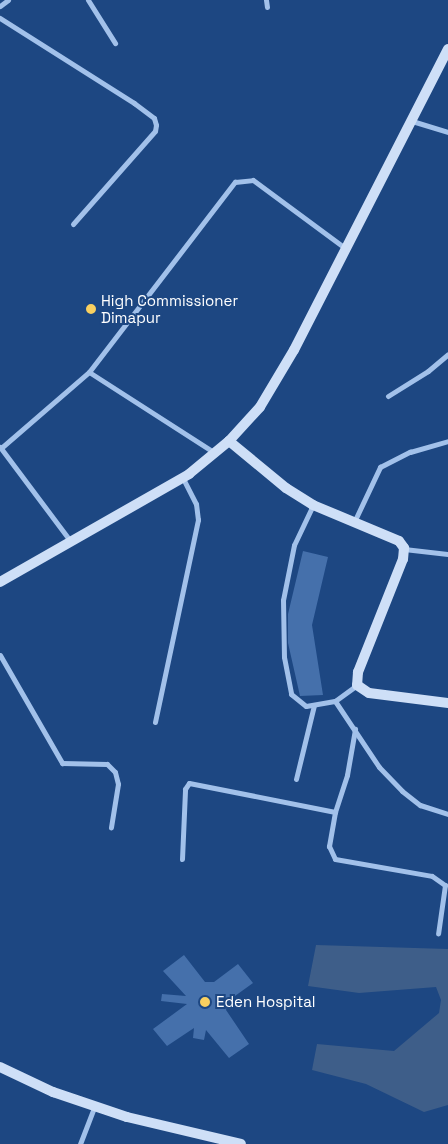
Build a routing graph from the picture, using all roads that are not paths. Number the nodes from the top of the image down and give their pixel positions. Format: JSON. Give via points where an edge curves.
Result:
{"nodes":[{"id":1,"x":8,"y":0,"type":"edge"},
{"id":2,"x":88,"y":0,"type":"edge"},
{"id":3,"x":266,"y":0,"type":"edge"},
{"id":4,"x":0,"y":6,"type":"edge"},
{"id":5,"x":267,"y":7,"type":"dead end"},
{"id":6,"x":0,"y":18,"type":"edge"},
{"id":7,"x":115,"y":43,"type":"dead end"},
{"id":8,"x":448,"y":49,"type":"edge"},
{"id":9,"x":411,"y":121,"type":"junction"},
{"id":10,"x":448,"y":132,"type":"edge"},
{"id":11,"x":73,"y":224,"type":"dead end"},
{"id":12,"x":345,"y":248,"type":"junction"},
{"id":13,"x":448,"y":354,"type":"edge"},
{"id":14,"x":89,"y":372,"type":"junction"},
{"id":15,"x":388,"y":396,"type":"dead end"},
{"id":16,"x":229,"y":441,"type":"junction"},
{"id":17,"x":448,"y":441,"type":"edge"},
{"id":18,"x":0,"y":447,"type":"edge"},
{"id":19,"x":215,"y":454,"type":"junction"},
{"id":20,"x":183,"y":478,"type":"junction"},
{"id":21,"x":313,"y":505,"type":"junction"},
{"id":22,"x":355,"y":520,"type":"junction"},
{"id":23,"x":71,"y":542,"type":"junction"},
{"id":24,"x":404,"y":548,"type":"junction"},
{"id":25,"x":448,"y":554,"type":"edge"},
{"id":26,"x":0,"y":582,"type":"edge"},
{"id":27,"x":0,"y":656,"type":"edge"},
{"id":28,"x":357,"y":685,"type":"junction"},
{"id":29,"x":335,"y":701,"type":"junction"},
{"id":30,"x":448,"y":703,"type":"edge"},
{"id":31,"x":314,"y":704,"type":"junction"},
{"id":32,"x":155,"y":722,"type":"dead end"},
{"id":33,"x":355,"y":729,"type":"junction"},
{"id":34,"x":296,"y":779,"type":"dead end"},
{"id":35,"x":335,"y":812,"type":"junction"},
{"id":36,"x":448,"y":814,"type":"edge"},
{"id":37,"x":110,"y":826,"type":"dead end"},
{"id":38,"x":182,"y":858,"type":"dead end"},
{"id":39,"x":438,"y":934,"type":"dead end"},
{"id":40,"x":0,"y":1067,"type":"edge"},
{"id":41,"x":95,"y":1105,"type":"junction"},
{"id":42,"x":80,"y":1144,"type":"edge"},
{"id":43,"x":241,"y":1144,"type":"edge"}],
"edges":[{"from":1,"to":4,"type":"street"},
{"from":2,"to":7,"type":"street"},
{"from":3,"to":5,"type":"street"},
{"from":6,"to":11,"type":"street","via":[[154,118],[155,132]]},
{"from":8,"to":9,"type":"main road"},
{"from":9,"to":10,"type":"street"},
{"from":9,"to":12,"type":"main road"},
{"from":12,"to":14,"type":"street","via":[[254,180],[235,182]]},
{"from":12,"to":16,"type":"main road","via":[[280,375],[260,406]]},
{"from":13,"to":15,"type":"street"},
{"from":14,"to":18,"type":"street"},
{"from":14,"to":19,"type":"street"},
{"from":16,"to":19,"type":"main road"},
{"from":16,"to":21,"type":"main road","via":[[286,488]]},
{"from":17,"to":22,"type":"street","via":[[410,452],[380,466]]},
{"from":18,"to":23,"type":"street"},
{"from":19,"to":20,"type":"main road"},
{"from":20,"to":23,"type":"main road"},
{"from":20,"to":32,"type":"street","via":[[196,504],[198,520]]},
{"from":21,"to":22,"type":"main road"},
{"from":21,"to":31,"type":"street","via":[[287,568],[282,626],[291,694],[306,706]]},
{"from":22,"to":24,"type":"main road","via":[[390,535]]},
{"from":23,"to":26,"type":"main road"},
{"from":24,"to":25,"type":"street"},
{"from":24,"to":28,"type":"main road","via":[[400,569],[358,672]]},
{"from":27,"to":37,"type":"street","via":[[62,763],[107,764],[115,772],[118,784]]},
{"from":28,"to":29,"type":"street"},
{"from":28,"to":30,"type":"main road","via":[[369,693]]},
{"from":29,"to":31,"type":"street"},
{"from":29,"to":33,"type":"street"},
{"from":31,"to":34,"type":"street"},
{"from":33,"to":35,"type":"street","via":[[347,775]]},
{"from":33,"to":36,"type":"street","via":[[379,766],[402,791],[420,805]]},
{"from":35,"to":38,"type":"street","via":[[189,783],[185,789]]},
{"from":35,"to":39,"type":"street","via":[[329,846],[335,860],[432,876],[445,885]]},
{"from":40,"to":41,"type":"main road","via":[[54,1092]]},
{"from":41,"to":42,"type":"street"},
{"from":41,"to":43,"type":"main road","via":[[169,1129]]}]}
